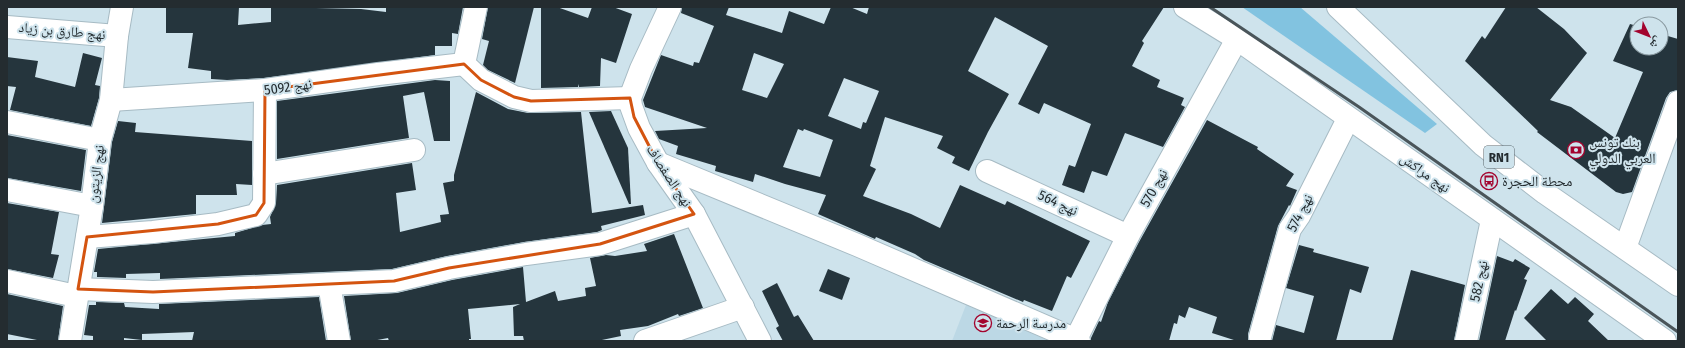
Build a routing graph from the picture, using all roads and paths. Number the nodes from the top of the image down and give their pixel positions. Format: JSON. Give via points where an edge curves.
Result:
{"nodes":[{"id":1,"x":122,"y":7,"type":"edge"},
{"id":2,"x":476,"y":7,"type":"edge"},
{"id":3,"x":1185,"y":7,"type":"edge"},
{"id":4,"x":1338,"y":7,"type":"edge"},
{"id":5,"x":665,"y":8,"type":"edge"},
{"id":6,"x":7,"y":27,"type":"edge"},
{"id":7,"x":117,"y":36,"type":"junction"},
{"id":8,"x":1237,"y":39,"type":"junction"},
{"id":9,"x":464,"y":64,"type":"junction"},
{"id":10,"x":266,"y":90,"type":"junction"},
{"id":11,"x":630,"y":98,"type":"junction"},
{"id":12,"x":111,"y":100,"type":"junction"},
{"id":13,"x":1678,"y":102,"type":"edge"},
{"id":14,"x":1348,"y":119,"type":"junction"},
{"id":15,"x":7,"y":122,"type":"edge"},
{"id":16,"x":100,"y":140,"type":"junction"},
{"id":17,"x":414,"y":150,"type":"dead end"},
{"id":18,"x":658,"y":163,"type":"junction"},
{"id":19,"x":988,"y":171,"type":"dead end"},
{"id":20,"x":264,"y":174,"type":"junction"},
{"id":21,"x":7,"y":190,"type":"edge"},
{"id":22,"x":92,"y":206,"type":"junction"},
{"id":23,"x":694,"y":214,"type":"junction"},
{"id":24,"x":1492,"y":220,"type":"junction"},
{"id":25,"x":1128,"y":236,"type":"junction"},
{"id":26,"x":87,"y":237,"type":"junction"},
{"id":27,"x":1625,"y":248,"type":"junction"},
{"id":28,"x":7,"y":281,"type":"edge"},
{"id":29,"x":329,"y":284,"type":"junction"},
{"id":30,"x":1678,"y":285,"type":"edge"},
{"id":31,"x":77,"y":292,"type":"junction"},
{"id":32,"x":743,"y":307,"type":"junction"},
{"id":33,"x":1260,"y":337,"type":"dead end"},
{"id":34,"x":1078,"y":340,"type":"edge"},
{"id":35,"x":70,"y":341,"type":"edge"},
{"id":36,"x":339,"y":341,"type":"edge"},
{"id":37,"x":645,"y":341,"type":"edge"},
{"id":38,"x":760,"y":341,"type":"edge"},
{"id":39,"x":1466,"y":341,"type":"edge"},
{"id":40,"x":1665,"y":341,"type":"edge"}],
"edges":[{"from":1,"to":7,"type":"street","name":"نهج الزيتون"},
{"from":2,"to":9,"type":"street"},
{"from":3,"to":8,"type":"street","name":"نهج مراكش"},
{"from":4,"to":27,"type":"street","number":"RN1","via":[[1483,145],[1545,193]]},
{"from":5,"to":11,"type":"street"},
{"from":6,"to":7,"type":"street","name":"نهج طارق بن زياد"},
{"from":7,"to":12,"type":"street","name":"نهج الزيتون"},
{"from":8,"to":14,"type":"street","name":"نهج مراكش"},
{"from":8,"to":25,"type":"street","name":"نهج 570"},
{"from":9,"to":10,"type":"street","name":"نهج 5092"},
{"from":9,"to":11,"type":"street","via":[[481,80],[514,97],[531,101]]},
{"from":10,"to":12,"type":"street","name":"نهج 5092"},
{"from":10,"to":20,"type":"street"},
{"from":11,"to":18,"type":"street","name":"نهج الصفصاف","via":[[634,117]]},
{"from":12,"to":16,"type":"street","name":"نهج الزيتون"},
{"from":13,"to":27,"type":"street"},
{"from":14,"to":24,"type":"street","name":"نهج مراكش"},
{"from":14,"to":33,"type":"street","name":"نهج 574","via":[[1290,229]]},
{"from":15,"to":16,"type":"street"},
{"from":16,"to":22,"type":"street","name":"نهج الزيتون"},
{"from":17,"to":20,"type":"street"},
{"from":18,"to":23,"type":"street","name":"نهج الصفصاف"},
{"from":18,"to":34,"type":"street"},
{"from":19,"to":25,"type":"street","name":"نهج 564"},
{"from":20,"to":26,"type":"street","via":[[264,204],[256,215],[249,218],[153,232]]},
{"from":21,"to":22,"type":"street"},
{"from":22,"to":26,"type":"street","name":"نهج الزيتون"},
{"from":23,"to":29,"type":"street","via":[[600,244],[457,266],[394,281]]},
{"from":23,"to":32,"type":"street","name":"نهج الصفصاف"},
{"from":24,"to":39,"type":"street","name":"نهج 582"},
{"from":24,"to":40,"type":"street","name":"نهج مراكش"},
{"from":25,"to":34,"type":"street","name":"نهج 570"},
{"from":26,"to":31,"type":"street","name":"نهج الزيتون"},
{"from":27,"to":30,"type":"street","number":"RN1"},
{"from":28,"to":31,"type":"street"},
{"from":29,"to":31,"type":"street","via":[[153,292]]},
{"from":29,"to":36,"type":"street"},
{"from":31,"to":35,"type":"street","name":"نهج الزيتون"},
{"from":32,"to":37,"type":"street"},
{"from":32,"to":38,"type":"street","name":"نهج الصفصاف"}]}
